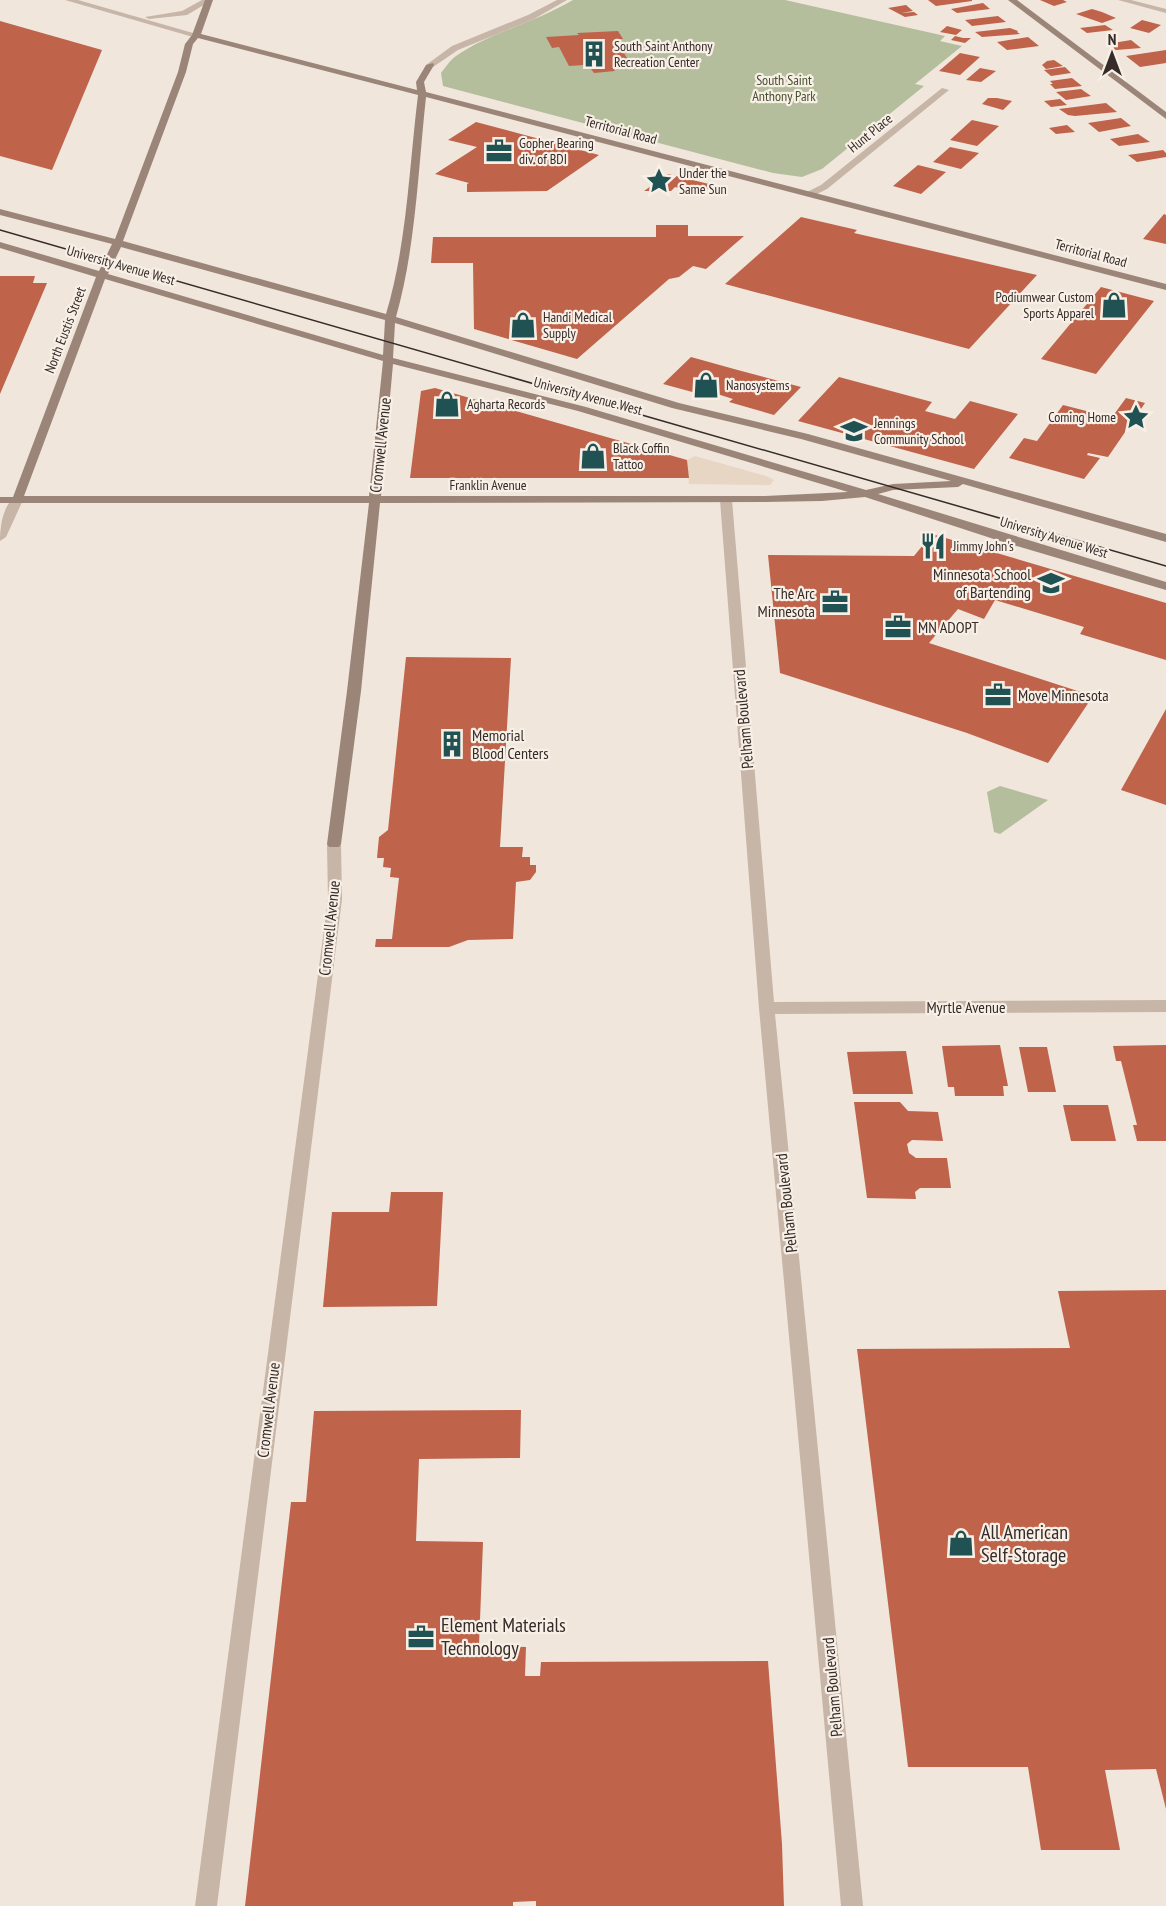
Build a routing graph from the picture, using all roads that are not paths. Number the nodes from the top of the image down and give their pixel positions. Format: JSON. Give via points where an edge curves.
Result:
{"nodes":[{"id":1,"x":69,"y":0,"type":"edge"},
{"id":2,"x":208,"y":0,"type":"edge"},
{"id":3,"x":563,"y":0,"type":"edge"},
{"id":4,"x":1012,"y":0,"type":"edge"},
{"id":5,"x":1122,"y":0,"type":"edge"},
{"id":6,"x":1166,"y":11,"type":"edge"},
{"id":7,"x":125,"y":16,"type":"junction"},
{"id":8,"x":196,"y":34,"type":"junction"},
{"id":9,"x":430,"y":65,"type":"joint"},
{"id":10,"x":945,"y":90,"type":"dead end"},
{"id":11,"x":422,"y":94,"type":"junction"},
{"id":12,"x":1166,"y":116,"type":"edge"},
{"id":13,"x":810,"y":194,"type":"junction"},
{"id":14,"x":0,"y":212,"type":"edge"},
{"id":15,"x":118,"y":243,"type":"junction"},
{"id":16,"x":0,"y":245,"type":"edge"},
{"id":17,"x":102,"y":275,"type":"junction"},
{"id":18,"x":1166,"y":287,"type":"edge"},
{"id":19,"x":390,"y":319,"type":"junction"},
{"id":20,"x":387,"y":358,"type":"junction"},
{"id":21,"x":976,"y":484,"type":"junction"},
{"id":22,"x":862,"y":494,"type":"junction"},
{"id":23,"x":0,"y":500,"type":"edge"},
{"id":24,"x":17,"y":500,"type":"junction"},
{"id":25,"x":375,"y":500,"type":"junction"},
{"id":26,"x":726,"y":500,"type":"junction"},
{"id":27,"x":0,"y":537,"type":"edge"},
{"id":28,"x":1166,"y":538,"type":"edge"},
{"id":29,"x":1166,"y":586,"type":"edge"},
{"id":30,"x":334,"y":844,"type":"joint"},
{"id":31,"x":1166,"y":1006,"type":"edge"},
{"id":32,"x":767,"y":1008,"type":"junction"},
{"id":33,"x":206,"y":1906,"type":"edge"},
{"id":34,"x":852,"y":1906,"type":"edge"}],
"edges":[{"from":1,"to":7,"type":"street","name":"Territorial Road"},
{"from":2,"to":7,"type":"street","via":[[176,15]]},
{"from":2,"to":8,"type":"main road","name":"North Eustis Street"},
{"from":3,"to":9,"type":"street","name":"Cromwell Avenue","via":[[455,48]]},
{"from":4,"to":12,"type":"main road"},
{"from":5,"to":6,"type":"street"},
{"from":7,"to":8,"type":"street","name":"Territorial Road"},
{"from":8,"to":11,"type":"main road","name":"Territorial Road"},
{"from":8,"to":15,"type":"main road","name":"North Eustis Street","via":[[189,44]]},
{"from":9,"to":11,"type":"main road","name":"Cromwell Avenue","via":[[420,82]]},
{"from":10,"to":13,"type":"street","name":"Hunt Place"},
{"from":11,"to":13,"type":"main road","name":"Territorial Road"},
{"from":11,"to":19,"type":"main road","name":"Cromwell Avenue","via":[[398,291]]},
{"from":13,"to":18,"type":"main road","name":"Territorial Road"},
{"from":14,"to":15,"type":"main road","name":"University Avenue West"},
{"from":15,"to":17,"type":"main road","name":"North Eustis Street"},
{"from":15,"to":19,"type":"main road","name":"University Avenue West"},
{"from":16,"to":17,"type":"main road","name":"University Avenue West"},
{"from":17,"to":20,"type":"main road","name":"University Avenue West"},
{"from":17,"to":24,"type":"main road","name":"North Eustis Street"},
{"from":19,"to":20,"type":"main road","name":"Cromwell Avenue"},
{"from":19,"to":21,"type":"main road","name":"University Avenue West","via":[[665,403],[804,436]]},
{"from":20,"to":22,"type":"main road","name":"University Avenue West","via":[[582,409]]},
{"from":20,"to":25,"type":"main road","name":"Cromwell Avenue"},
{"from":21,"to":22,"type":"main road","name":"Franklin Avenue","via":[[915,484]]},
{"from":21,"to":28,"type":"main road","name":"University Avenue West"},
{"from":22,"to":26,"type":"main road","name":"Franklin Avenue"},
{"from":22,"to":29,"type":"main road","name":"University Avenue West"},
{"from":23,"to":24,"type":"main road","name":"Franklin Avenue"},
{"from":24,"to":25,"type":"main road","name":"Franklin Avenue"},
{"from":24,"to":27,"type":"street","name":"North Eustis Street"},
{"from":25,"to":26,"type":"main road","name":"Franklin Avenue"},
{"from":25,"to":30,"type":"main road","name":"Cromwell Avenue"},
{"from":26,"to":32,"type":"street","name":"Pelham Boulevard"},
{"from":30,"to":33,"type":"street","name":"Cromwell Avenue","via":[[335,899]]},
{"from":31,"to":32,"type":"street","name":"Myrtle Avenue"},
{"from":32,"to":34,"type":"street","name":"Pelham Boulevard"}]}
